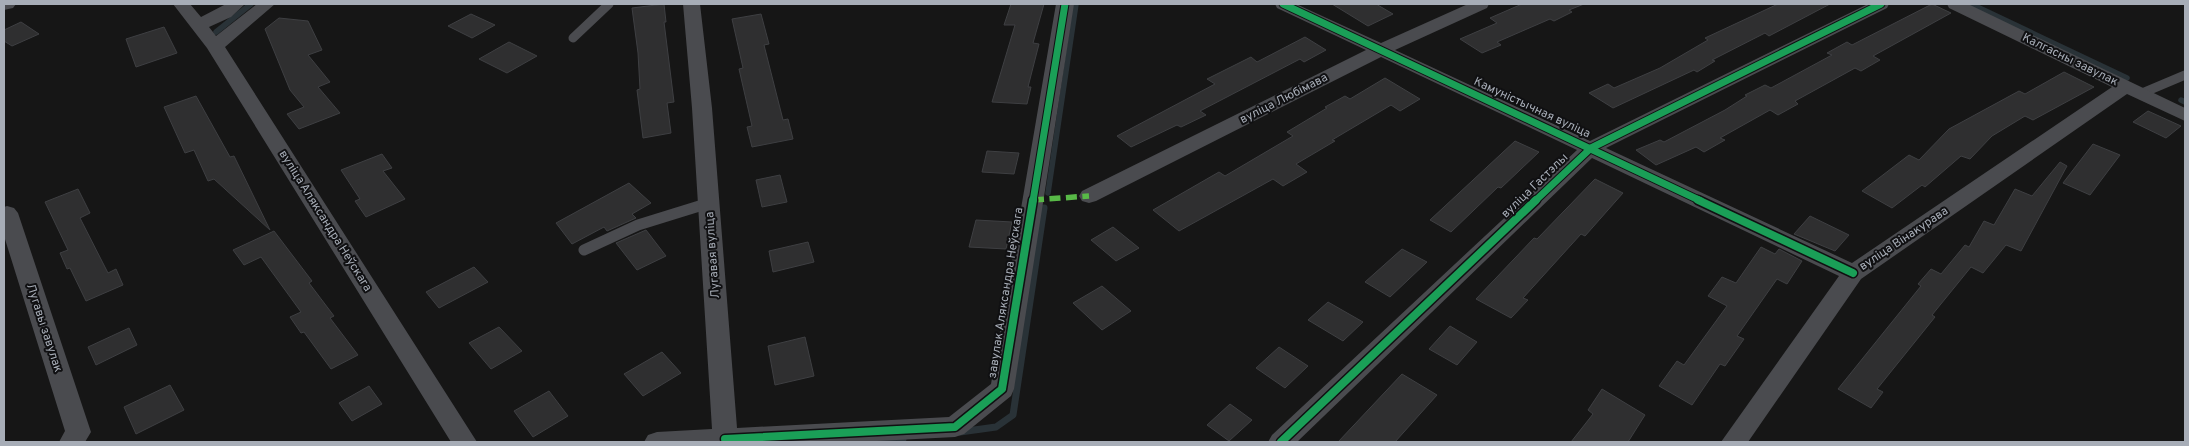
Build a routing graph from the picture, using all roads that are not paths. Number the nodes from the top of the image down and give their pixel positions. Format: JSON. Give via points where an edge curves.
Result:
{"nodes":[{"id":1,"x":181,"y":4,"type":"edge"},
{"id":2,"x":237,"y":4,"type":"edge"},
{"id":3,"x":268,"y":4,"type":"edge"},
{"id":4,"x":609,"y":4,"type":"edge"},
{"id":5,"x":691,"y":4,"type":"edge"},
{"id":6,"x":1065,"y":4,"type":"edge"},
{"id":7,"x":1283,"y":4,"type":"edge"},
{"id":8,"x":1481,"y":4,"type":"edge"},
{"id":9,"x":1881,"y":4,"type":"edge"},
{"id":10,"x":1956,"y":4,"type":"edge"},
{"id":11,"x":198,"y":25,"type":"junction"},
{"id":12,"x":573,"y":38,"type":"dead end"},
{"id":13,"x":215,"y":46,"type":"junction"},
{"id":14,"x":1381,"y":50,"type":"junction"},
{"id":15,"x":2185,"y":75,"type":"edge"},
{"id":16,"x":2133,"y":91,"type":"junction"},
{"id":17,"x":2185,"y":115,"type":"edge"},
{"id":18,"x":1591,"y":148,"type":"junction"},
{"id":19,"x":1089,"y":196,"type":"dead end"},
{"id":20,"x":709,"y":203,"type":"junction"},
{"id":21,"x":7,"y":213,"type":"dead end"},
{"id":22,"x":584,"y":250,"type":"dead end"},
{"id":23,"x":1854,"y":273,"type":"junction"},
{"id":24,"x":725,"y":438,"type":"junction"},
{"id":25,"x":72,"y":442,"type":"edge"},
{"id":26,"x":464,"y":442,"type":"edge"},
{"id":27,"x":656,"y":442,"type":"edge"},
{"id":28,"x":1281,"y":442,"type":"edge"},
{"id":29,"x":1734,"y":442,"type":"edge"}],
"edges":[{"from":1,"to":11,"type":"street","name":"вуліца Аляксандра Неўскага"},
{"from":2,"to":11,"type":"street"},
{"from":3,"to":13,"type":"street"},
{"from":4,"to":12,"type":"lane"},
{"from":5,"to":20,"type":"street","name":"Лугавая вуліца"},
{"from":6,"to":24,"type":"street","name":"завулак Аляксандра Неўскага","via":[[1002,389],[955,427]]},
{"from":7,"to":14,"type":"street","name":"Камуністычная вуліца"},
{"from":8,"to":14,"type":"street","name":"вуліца Любімава"},
{"from":9,"to":18,"type":"street","name":"вуліца Гастэлы"},
{"from":10,"to":16,"type":"street","name":"Калгасны завулак"},
{"from":11,"to":13,"type":"street","name":"вуліца Аляксандра Неўскага"},
{"from":13,"to":26,"type":"street","name":"вуліца Аляксандра Неўскага"},
{"from":14,"to":18,"type":"street","name":"Камуністычная вуліца"},
{"from":14,"to":19,"type":"street","name":"вуліца Любімава"},
{"from":15,"to":16,"type":"lane"},
{"from":16,"to":17,"type":"street","name":"Калгасны завулак"},
{"from":16,"to":23,"type":"street","name":"вуліца Вінакурава"},
{"from":18,"to":23,"type":"street","name":"Камуністычная вуліца"},
{"from":18,"to":28,"type":"street","name":"вуліца Гастэлы"},
{"from":20,"to":22,"type":"lane","via":[[638,225]]},
{"from":20,"to":24,"type":"street","name":"Лугавая вуліца"},
{"from":21,"to":25,"type":"street","name":"Лугавы завулак","via":[[78,432]]},
{"from":23,"to":29,"type":"street","name":"вуліца Вінакурава"},
{"from":24,"to":27,"type":"street"}]}
